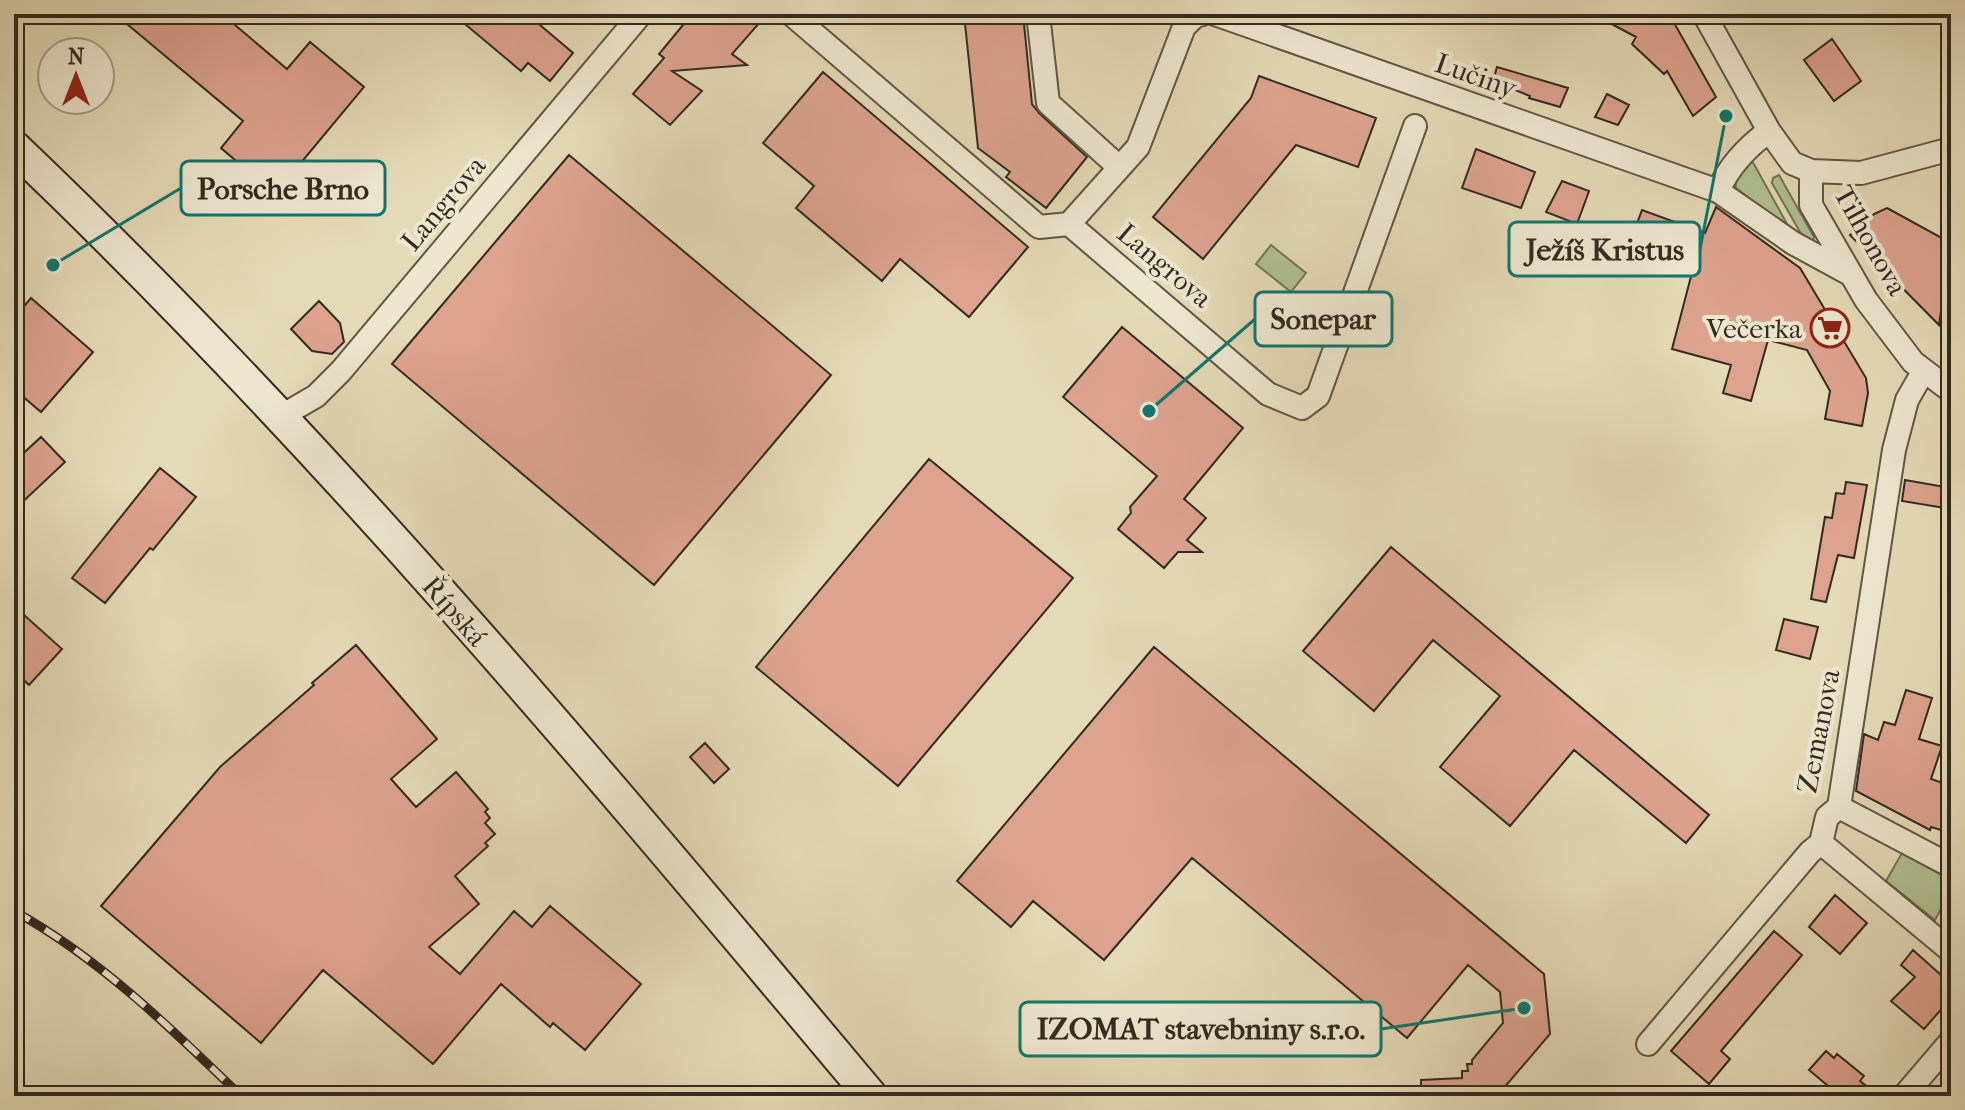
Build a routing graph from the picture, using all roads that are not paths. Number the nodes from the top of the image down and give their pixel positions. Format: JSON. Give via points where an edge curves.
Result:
{"nodes":[{"id":1,"x":641,"y":14,"type":"edge"},
{"id":2,"x":791,"y":14,"type":"edge"},
{"id":3,"x":1038,"y":14,"type":"edge"},
{"id":4,"x":1203,"y":14,"type":"edge"},
{"id":5,"x":1215,"y":14,"type":"edge"},
{"id":6,"x":1704,"y":14,"type":"edge"},
{"id":7,"x":1415,"y":126,"type":"dead end"},
{"id":8,"x":1769,"y":131,"type":"junction"},
{"id":9,"x":14,"y":147,"type":"edge"},
{"id":10,"x":1951,"y":149,"type":"edge"},
{"id":11,"x":1119,"y":167,"type":"junction"},
{"id":12,"x":1811,"y":171,"type":"junction"},
{"id":13,"x":1718,"y":191,"type":"junction"},
{"id":14,"x":1069,"y":224,"type":"junction"},
{"id":15,"x":1850,"y":274,"type":"junction"},
{"id":16,"x":1923,"y":372,"type":"junction"},
{"id":17,"x":1951,"y":391,"type":"edge"},
{"id":18,"x":280,"y":417,"type":"junction"},
{"id":19,"x":1839,"y":807,"type":"junction"},
{"id":20,"x":1821,"y":843,"type":"junction"},
{"id":21,"x":1951,"y":866,"type":"edge"},
{"id":22,"x":1951,"y":951,"type":"edge"},
{"id":23,"x":1951,"y":1041,"type":"edge"},
{"id":24,"x":1648,"y":1044,"type":"dead end"},
{"id":25,"x":871,"y":1096,"type":"edge"},
{"id":26,"x":1904,"y":1096,"type":"edge"}],
"edges":[{"from":1,"to":18,"type":"street","name":"Langrova","via":[[341,371],[316,396]]},
{"from":2,"to":14,"type":"street","via":[[1039,227]]},
{"from":3,"to":11,"type":"street","via":[[1048,103]]},
{"from":4,"to":11,"type":"street","via":[[1184,27],[1138,147]]},
{"from":5,"to":13,"type":"street","name":"Lučiny"},
{"from":6,"to":8,"type":"street","name":"Tilhonova"},
{"from":7,"to":14,"type":"street","name":"Langrova","via":[[1318,396],[1302,408],[1268,394]]},
{"from":8,"to":12,"type":"street","name":"Tilhonova","via":[[1792,163]]},
{"from":8,"to":13,"type":"street","via":[[1743,153]]},
{"from":9,"to":18,"type":"street","name":"Řípská"},
{"from":10,"to":12,"type":"street","via":[[1861,173]]},
{"from":11,"to":14,"type":"street"},
{"from":12,"to":15,"type":"street","name":"Tilhonova","via":[[1811,205]]},
{"from":13,"to":15,"type":"street","name":"Lučiny","via":[[1793,243]]},
{"from":15,"to":16,"type":"street","name":"Tilhonova"},
{"from":16,"to":17,"type":"street","name":"Tilhonova"},
{"from":16,"to":19,"type":"street","name":"Zemanova","via":[[1907,400],[1894,450]]},
{"from":18,"to":25,"type":"street","name":"Řípská","via":[[476,635]]},
{"from":19,"to":20,"type":"street","name":"Zemanova","via":[[1827,817]]},
{"from":19,"to":21,"type":"street"},
{"from":20,"to":22,"type":"street"},
{"from":20,"to":24,"type":"street","name":"Zemanova"},
{"from":23,"to":26,"type":"street"}]}
